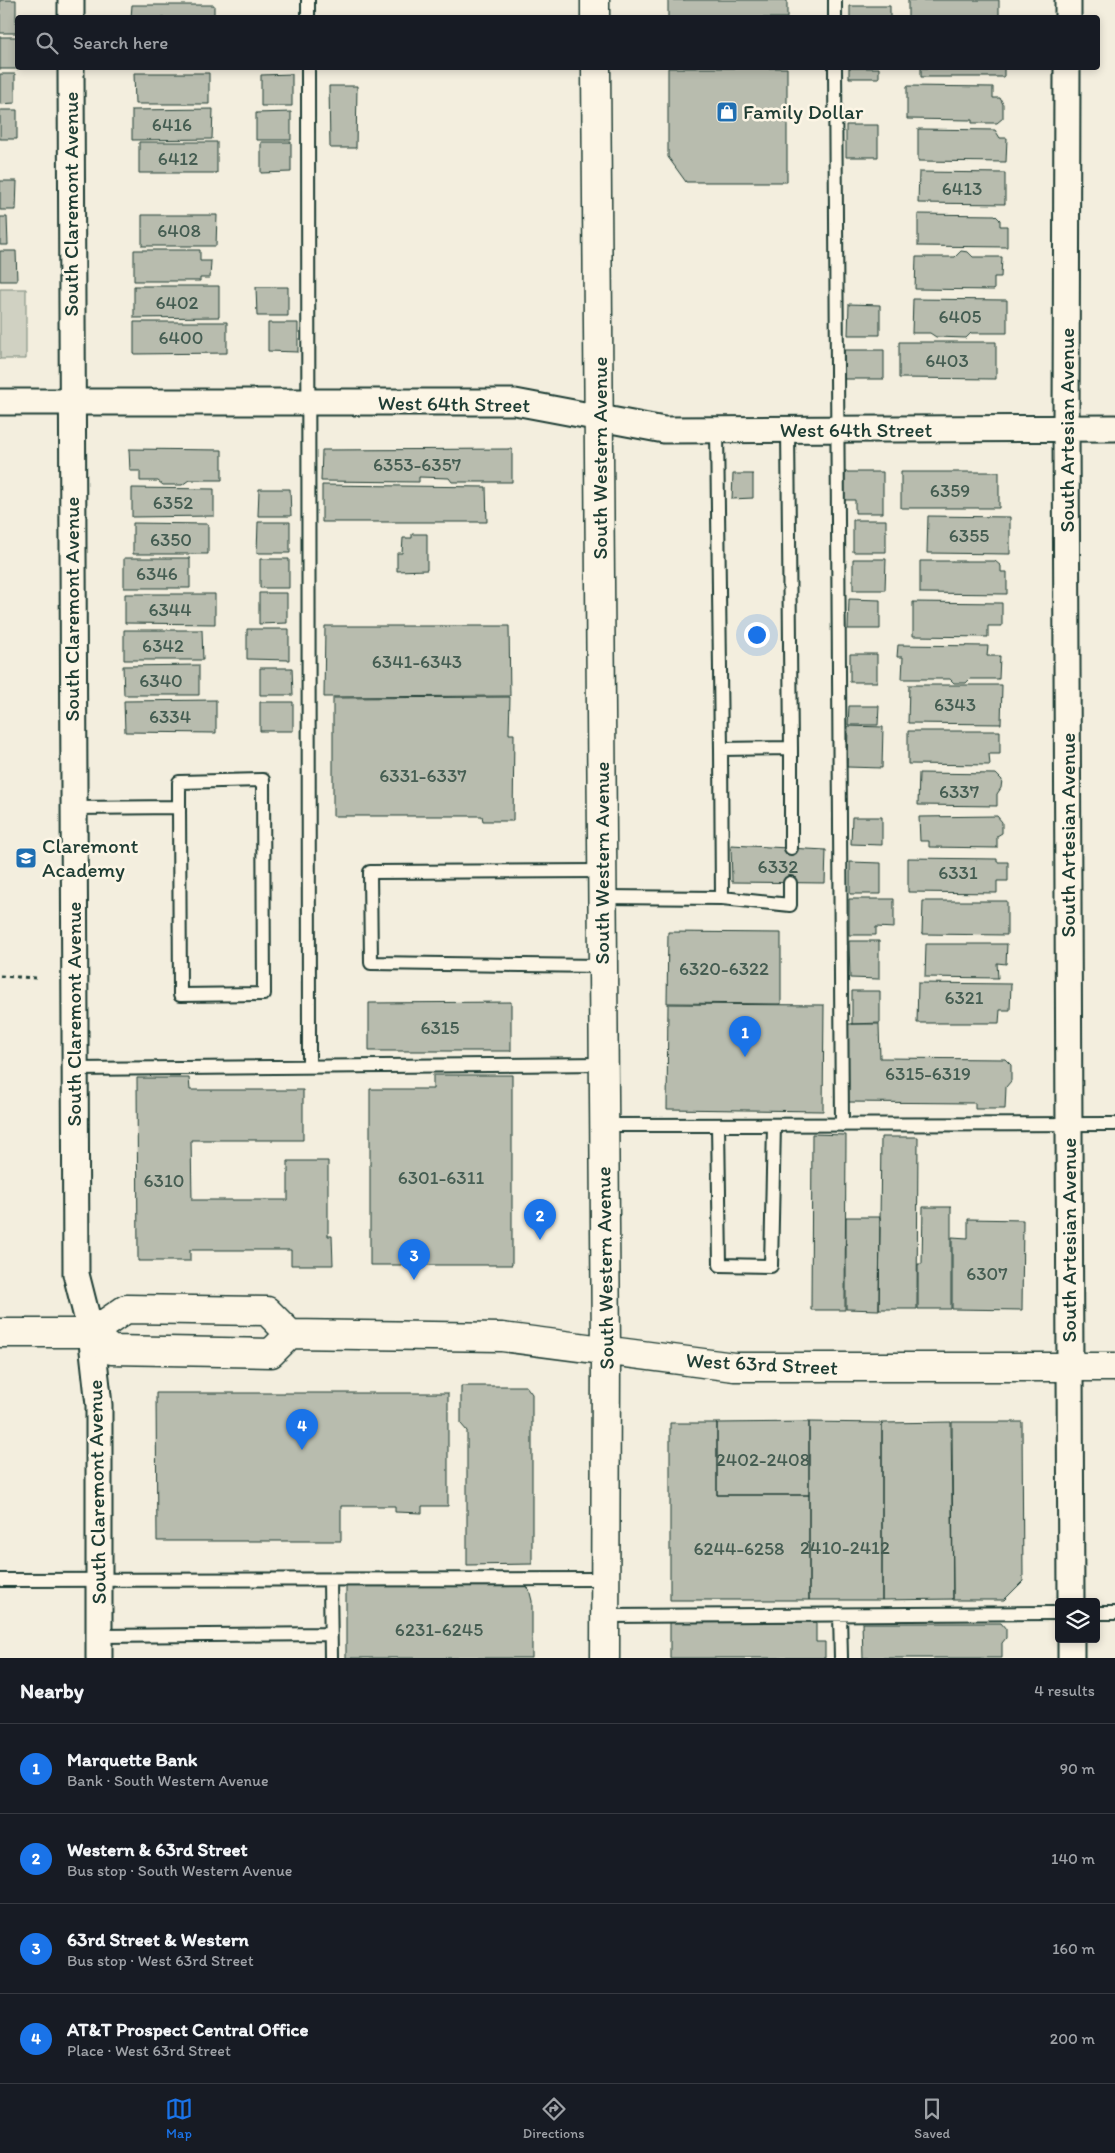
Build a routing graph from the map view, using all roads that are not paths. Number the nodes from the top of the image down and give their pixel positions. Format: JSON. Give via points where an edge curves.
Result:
{"nodes":[{"id":1,"x":71,"y":0,"type":"edge"},
{"id":2,"x":308,"y":0,"type":"edge"},
{"id":3,"x":595,"y":0,"type":"edge"},
{"id":4,"x":835,"y":0,"type":"edge"},
{"id":5,"x":1068,"y":0,"type":"edge"},
{"id":6,"x":71,"y":15,"type":"edge"},
{"id":7,"x":308,"y":15,"type":"edge"},
{"id":8,"x":596,"y":15,"type":"edge"},
{"id":9,"x":835,"y":15,"type":"edge"},
{"id":10,"x":1068,"y":15,"type":"edge"},
{"id":11,"x":71,"y":70,"type":"edge"},
{"id":12,"x":308,"y":70,"type":"edge"},
{"id":13,"x":596,"y":70,"type":"edge"},
{"id":14,"x":835,"y":70,"type":"edge"},
{"id":15,"x":1067,"y":70,"type":"edge"},
{"id":16,"x":0,"y":402,"type":"edge"},
{"id":17,"x":71,"y":402,"type":"junction"},
{"id":18,"x":308,"y":402,"type":"junction"},
{"id":19,"x":600,"y":418,"type":"junction"},
{"id":20,"x":1066,"y":428,"type":"junction"},
{"id":21,"x":1115,"y":428,"type":"edge"},
{"id":22,"x":717,"y":430,"type":"junction"},
{"id":23,"x":788,"y":430,"type":"junction"},
{"id":24,"x":836,"y":430,"type":"junction"},
{"id":25,"x":791,"y":748,"type":"junction"},
{"id":26,"x":721,"y":749,"type":"junction"},
{"id":27,"x":73,"y":808,"type":"junction"},
{"id":28,"x":180,"y":808,"type":"junction"},
{"id":29,"x":791,"y":848,"type":"dead end"},
{"id":30,"x":790,"y":883,"type":"dead end"},
{"id":31,"x":602,"y":884,"type":"junction"},
{"id":32,"x":722,"y":898,"type":"junction"},
{"id":33,"x":602,"y":966,"type":"junction"},
{"id":34,"x":603,"y":1064,"type":"junction"},
{"id":35,"x":309,"y":1066,"type":"junction"},
{"id":36,"x":75,"y":1069,"type":"junction"},
{"id":37,"x":1069,"y":1124,"type":"junction"},
{"id":38,"x":1115,"y":1124,"type":"edge"},
{"id":39,"x":603,"y":1125,"type":"junction"},
{"id":40,"x":718,"y":1125,"type":"junction"},
{"id":41,"x":774,"y":1125,"type":"junction"},
{"id":42,"x":842,"y":1125,"type":"junction"},
{"id":43,"x":0,"y":1333,"type":"edge"},
{"id":44,"x":90,"y":1333,"type":"junction"},
{"id":45,"x":290,"y":1334,"type":"junction"},
{"id":46,"x":606,"y":1351,"type":"junction"},
{"id":47,"x":1070,"y":1367,"type":"junction"},
{"id":48,"x":1115,"y":1367,"type":"edge"},
{"id":49,"x":605,"y":1579,"type":"junction"},
{"id":50,"x":0,"y":1580,"type":"edge"},
{"id":51,"x":99,"y":1580,"type":"junction"},
{"id":52,"x":330,"y":1580,"type":"junction"},
{"id":53,"x":1071,"y":1598,"type":"edge"},
{"id":54,"x":1055,"y":1613,"type":"edge"},
{"id":55,"x":1100,"y":1613,"type":"edge"},
{"id":56,"x":1115,"y":1613,"type":"edge"},
{"id":57,"x":840,"y":1614,"type":"junction"},
{"id":58,"x":605,"y":1616,"type":"junction"},
{"id":59,"x":330,"y":1634,"type":"junction"},
{"id":60,"x":1071,"y":1643,"type":"edge"},
{"id":61,"x":99,"y":1647,"type":"edge"},
{"id":62,"x":330,"y":1658,"type":"edge"},
{"id":63,"x":605,"y":1658,"type":"edge"},
{"id":64,"x":841,"y":1658,"type":"edge"},
{"id":65,"x":1071,"y":1658,"type":"edge"}],
"edges":[{"from":1,"to":6,"type":"street"},
{"from":2,"to":7,"type":"lane"},
{"from":3,"to":8,"type":"main road"},
{"from":4,"to":9,"type":"lane"},
{"from":5,"to":10,"type":"street"},
{"from":11,"to":17,"type":"street","name":"South Claremont Avenue"},
{"from":12,"to":18,"type":"lane"},
{"from":13,"to":19,"type":"main road","name":"South Western Avenue"},
{"from":14,"to":24,"type":"lane"},
{"from":15,"to":20,"type":"street","name":"South Artesian Avenue"},
{"from":16,"to":17,"type":"street","name":"West 64th Street"},
{"from":17,"to":18,"type":"street","name":"West 64th Street"},
{"from":17,"to":27,"type":"street","name":"South Claremont Avenue"},
{"from":18,"to":19,"type":"street","name":"West 64th Street","via":[[515,402]]},
{"from":18,"to":35,"type":"lane"},
{"from":19,"to":22,"type":"street","name":"West 64th Street","via":[[664,430]]},
{"from":19,"to":31,"type":"main road","name":"South Western Avenue"},
{"from":20,"to":21,"type":"street","name":"West 64th Street"},
{"from":20,"to":24,"type":"street","name":"West 64th Street"},
{"from":20,"to":37,"type":"street","name":"South Artesian Avenue"},
{"from":22,"to":23,"type":"street","name":"West 64th Street"},
{"from":22,"to":26,"type":"lane"},
{"from":23,"to":24,"type":"street","name":"West 64th Street"},
{"from":23,"to":25,"type":"lane"},
{"from":24,"to":42,"type":"lane"},
{"from":25,"to":26,"type":"lane"},
{"from":25,"to":29,"type":"lane"},
{"from":26,"to":32,"type":"lane"},
{"from":27,"to":28,"type":"lane"},
{"from":27,"to":36,"type":"street","name":"South Claremont Avenue"},
{"from":28,"to":28,"type":"lane","via":[[179,782],[263,780],[264,994],[180,995]]},
{"from":30,"to":32,"type":"lane","via":[[790,904]]},
{"from":31,"to":32,"type":"lane"},
{"from":31,"to":33,"type":"main road","name":"South Western Avenue"},
{"from":31,"to":33,"type":"lane","via":[[370,872],[371,963]]},
{"from":33,"to":34,"type":"main road","name":"South Western Avenue"},
{"from":34,"to":35,"type":"lane"},
{"from":34,"to":39,"type":"main road","name":"South Western Avenue"},
{"from":35,"to":36,"type":"lane"},
{"from":36,"to":44,"type":"street","name":"South Claremont Avenue","via":[[76,1274]]},
{"from":37,"to":38,"type":"lane"},
{"from":37,"to":42,"type":"lane"},
{"from":37,"to":47,"type":"street","name":"South Artesian Avenue"},
{"from":39,"to":40,"type":"lane"},
{"from":39,"to":46,"type":"main road","name":"South Western Avenue"},
{"from":40,"to":41,"type":"lane"},
{"from":40,"to":41,"type":"lane","via":[[720,1265],[771,1266]]},
{"from":41,"to":42,"type":"lane"},
{"from":43,"to":44,"type":"main road"},
{"from":44,"to":45,"type":"main road","via":[[111,1350],[271,1353]]},
{"from":44,"to":45,"type":"main road","via":[[126,1309],[267,1311]]},
{"from":44,"to":51,"type":"street","name":"South Claremont Avenue","via":[[99,1405]]},
{"from":45,"to":46,"type":"main road","name":"West 63rd Street","via":[[502,1337]]},
{"from":46,"to":47,"type":"main road","name":"West 63rd Street","via":[[734,1367]]},
{"from":46,"to":49,"type":"main road","name":"South Western Avenue"},
{"from":47,"to":48,"type":"main road","name":"West 63rd Street"},
{"from":47,"to":53,"type":"street","name":"South Artesian Avenue"},
{"from":49,"to":52,"type":"lane"},
{"from":49,"to":58,"type":"main road","name":"South Western Avenue"},
{"from":50,"to":51,"type":"lane"},
{"from":51,"to":52,"type":"lane"},
{"from":51,"to":61,"type":"street","name":"South Claremont Avenue"},
{"from":52,"to":59,"type":"lane"},
{"from":54,"to":57,"type":"lane"},
{"from":55,"to":56,"type":"lane"},
{"from":57,"to":58,"type":"lane"},
{"from":57,"to":64,"type":"lane"},
{"from":58,"to":63,"type":"main road","name":"South Western Avenue"},
{"from":59,"to":61,"type":"lane"},
{"from":59,"to":62,"type":"lane"},
{"from":60,"to":65,"type":"street"}]}
